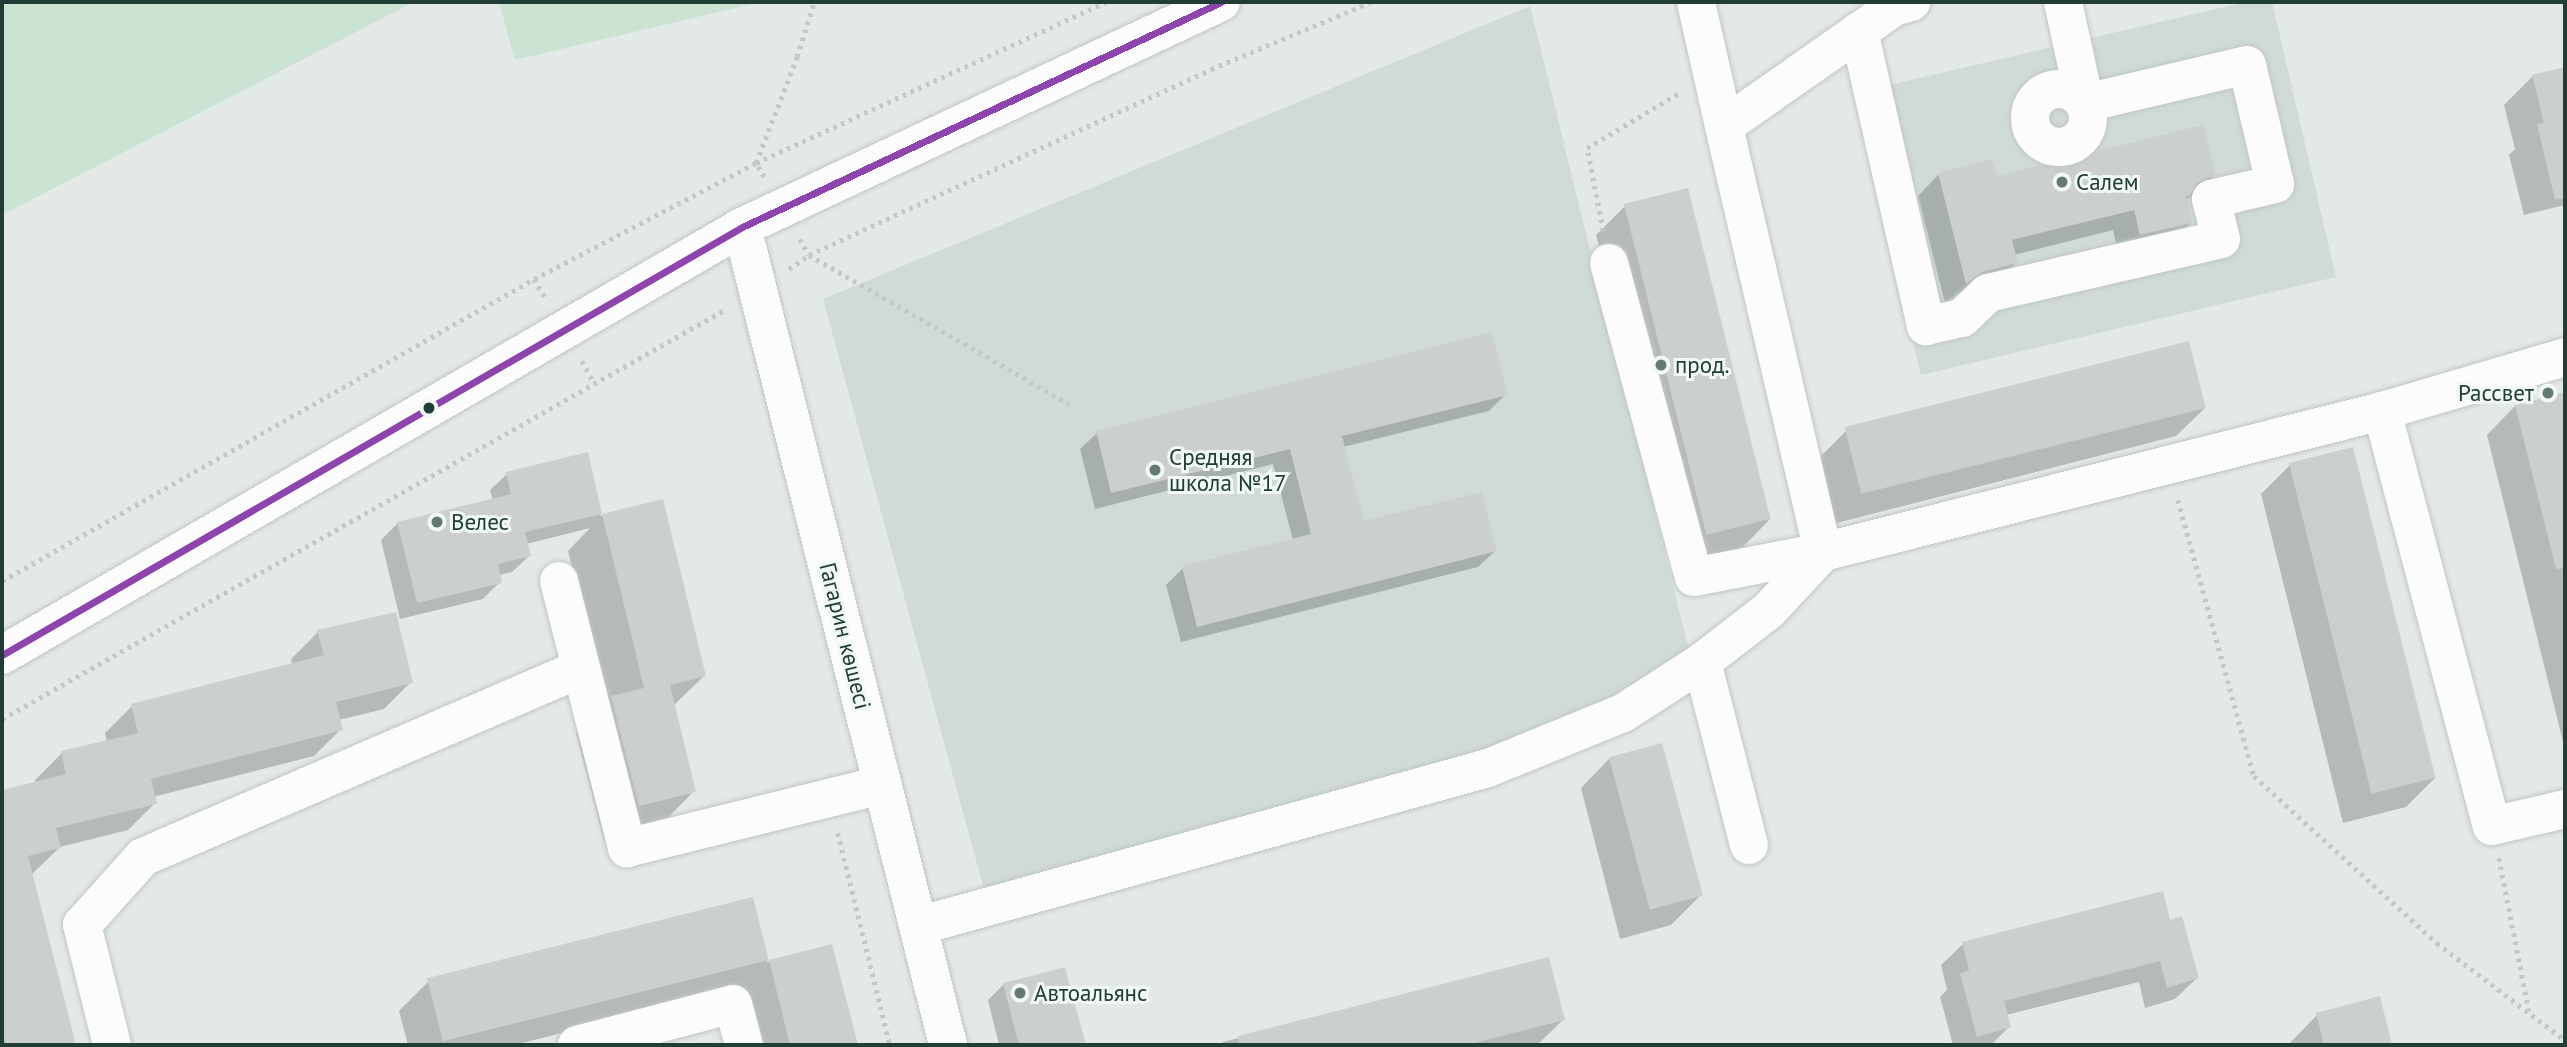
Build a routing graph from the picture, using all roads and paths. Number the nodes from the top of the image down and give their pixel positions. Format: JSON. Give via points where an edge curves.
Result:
{"nodes":[{"id":1,"x":814,"y":2,"type":"edge"},
{"id":2,"x":1106,"y":2,"type":"edge"},
{"id":3,"x":1221,"y":2,"type":"edge"},
{"id":4,"x":1371,"y":2,"type":"edge"},
{"id":5,"x":1696,"y":2,"type":"edge"},
{"id":6,"x":1912,"y":2,"type":"edge"},
{"id":7,"x":2063,"y":2,"type":"edge"},
{"id":8,"x":1859,"y":31,"type":"junction"},
{"id":9,"x":1711,"y":74,"type":"junction"},
{"id":10,"x":1724,"y":126,"type":"junction"},
{"id":11,"x":756,"y":163,"type":"junction"},
{"id":12,"x":782,"y":208,"type":"junction"},
{"id":13,"x":741,"y":227,"type":"junction"},
{"id":14,"x":810,"y":255,"type":"junction"},
{"id":15,"x":1609,"y":263,"type":"joint"},
{"id":16,"x":758,"y":290,"type":"junction"},
{"id":17,"x":2565,"y":357,"type":"edge"},
{"id":18,"x":1069,"y":404,"type":"dead end"},
{"id":19,"x":2382,"y":411,"type":"junction"},
{"id":20,"x":2168,"y":465,"type":"junction"},
{"id":21,"x":1824,"y":552,"type":"junction"},
{"id":22,"x":2,"y":581,"type":"edge"},
{"id":23,"x":559,"y":581,"type":"dead end"},
{"id":24,"x":2,"y":655,"type":"edge"},
{"id":25,"x":1702,"y":662,"type":"junction"},
{"id":26,"x":580,"y":669,"type":"junction"},
{"id":27,"x":2,"y":719,"type":"edge"},
{"id":28,"x":883,"y":785,"type":"junction"},
{"id":29,"x":830,"y":798,"type":"junction"},
{"id":30,"x":2565,"y":808,"type":"edge"},
{"id":31,"x":2492,"y":826,"type":"junction"},
{"id":32,"x":1749,"y":845,"type":"dead end"},
{"id":33,"x":918,"y":926,"type":"junction"},
{"id":34,"x":2529,"y":1012,"type":"junction"},
{"id":35,"x":2565,"y":1040,"type":"edge"},
{"id":36,"x":112,"y":1045,"type":"edge"},
{"id":37,"x":577,"y":1045,"type":"edge"},
{"id":38,"x":744,"y":1045,"type":"edge"},
{"id":39,"x":890,"y":1045,"type":"edge"},
{"id":40,"x":948,"y":1045,"type":"edge"}],
"edges":[{"from":1,"to":11,"type":"path"},
{"from":2,"to":11,"type":"path"},
{"from":3,"to":12,"type":"street"},
{"from":4,"to":14,"type":"path","via":[[1211,69]]},
{"from":5,"to":9,"type":"street"},
{"from":6,"to":8,"type":"street","via":[[1894,7]]},
{"from":7,"to":8,"type":"street","via":[[2085,103],[2247,65],[2275,184],[2211,199],[2221,239],[1988,293],[1962,318],[1926,326]]},
{"from":8,"to":10,"type":"street"},
{"from":9,"to":10,"type":"street"},
{"from":9,"to":15,"type":"path","via":[[1587,148]]},
{"from":10,"to":21,"type":"street"},
{"from":11,"to":12,"type":"path"},
{"from":11,"to":22,"type":"path","via":[[534,279]]},
{"from":12,"to":13,"type":"street"},
{"from":12,"to":14,"type":"path"},
{"from":13,"to":16,"type":"street","name":"Гагарин көшесі"},
{"from":13,"to":24,"type":"street"},
{"from":14,"to":16,"type":"path"},
{"from":14,"to":18,"type":"path"},
{"from":15,"to":21,"type":"street","via":[[1694,577]]},
{"from":16,"to":27,"type":"path"},
{"from":16,"to":28,"type":"street","name":"Гагарин көшесі"},
{"from":17,"to":19,"type":"street"},
{"from":19,"to":20,"type":"street"},
{"from":19,"to":31,"type":"street"},
{"from":20,"to":21,"type":"street"},
{"from":20,"to":34,"type":"path","via":[[2254,776],[2437,943]]},
{"from":21,"to":25,"type":"street","via":[[1769,610]]},
{"from":23,"to":26,"type":"street"},
{"from":25,"to":32,"type":"street"},
{"from":25,"to":33,"type":"street","via":[[1623,713],[1488,768]]},
{"from":26,"to":29,"type":"street","via":[[627,848]]},
{"from":26,"to":36,"type":"street","via":[[142,857],[82,925]]},
{"from":28,"to":29,"type":"street"},
{"from":28,"to":33,"type":"street","name":"Гагарин көшесі"},
{"from":29,"to":39,"type":"path"},
{"from":30,"to":31,"type":"street"},
{"from":31,"to":34,"type":"path"},
{"from":33,"to":40,"type":"street","name":"Гагарин көшесі"},
{"from":34,"to":35,"type":"path"},
{"from":37,"to":38,"type":"street","via":[[733,1004]]}]}
